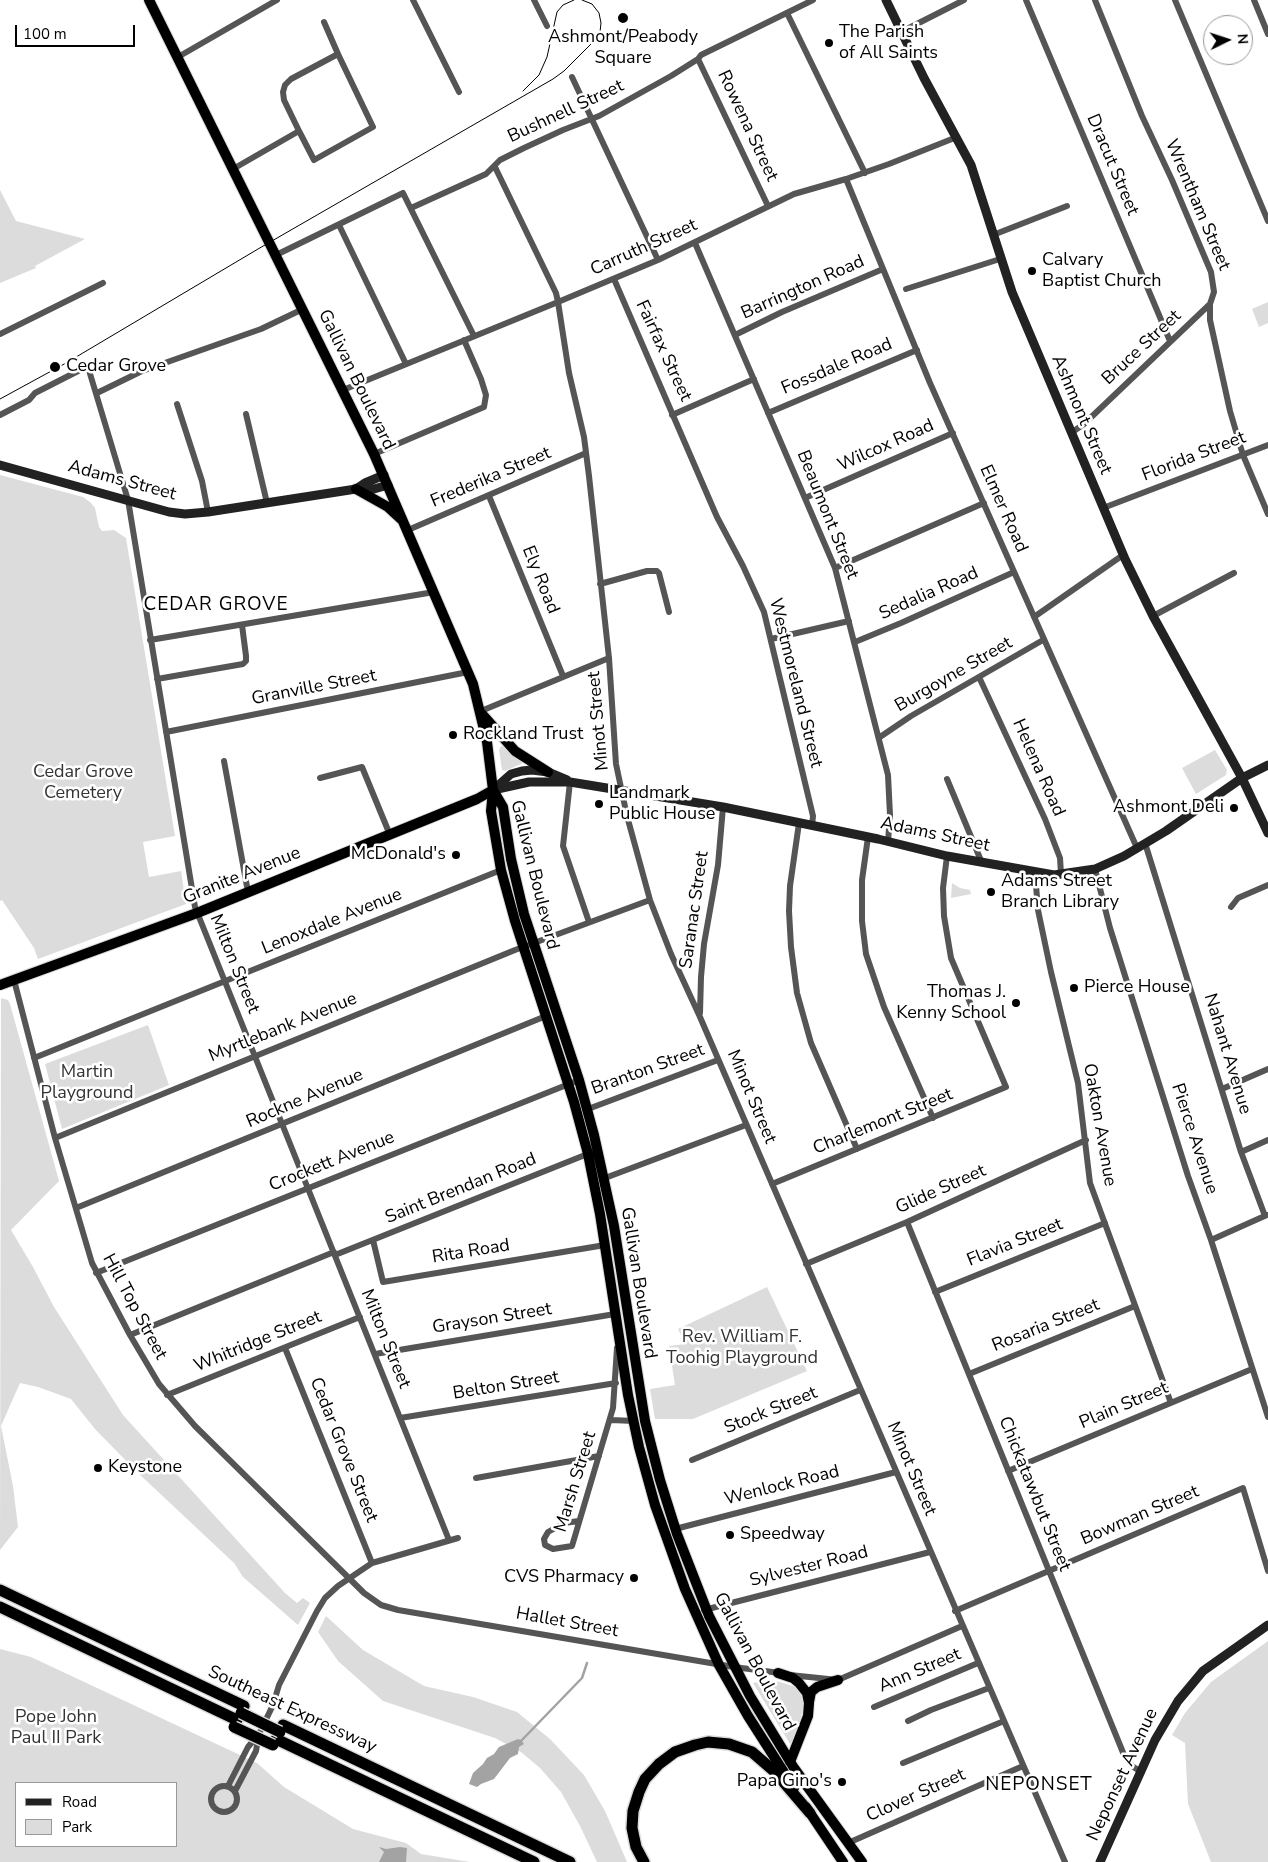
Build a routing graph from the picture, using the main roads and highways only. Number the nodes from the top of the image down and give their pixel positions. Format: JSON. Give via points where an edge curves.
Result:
{"nodes":[{"id":1,"x":150,"y":0,"type":"edge"},
{"id":2,"x":886,"y":0,"type":"edge"},
{"id":3,"x":0,"y":465,"type":"edge"},
{"id":4,"x":386,"y":480,"type":"junction"},
{"id":5,"x":356,"y":489,"type":"junction"},
{"id":6,"x":406,"y":526,"type":"junction"},
{"id":7,"x":481,"y":711,"type":"junction"},
{"id":8,"x":1268,"y":765,"type":"edge"},
{"id":9,"x":548,"y":772,"type":"junction"},
{"id":10,"x":1242,"y":778,"type":"junction"},
{"id":11,"x":570,"y":782,"type":"junction"},
{"id":12,"x":493,"y":790,"type":"junction"},
{"id":13,"x":1268,"y":833,"type":"edge"},
{"id":14,"x":0,"y":985,"type":"edge"},
{"id":15,"x":638,"y":1382,"type":"junction"},
{"id":16,"x":627,"y":1384,"type":"junction"},
{"id":17,"x":0,"y":1590,"type":"edge"},
{"id":18,"x":0,"y":1598,"type":"edge"},
{"id":19,"x":0,"y":1608,"type":"edge"},
{"id":20,"x":0,"y":1615,"type":"edge"},
{"id":21,"x":1268,"y":1625,"type":"edge"},
{"id":22,"x":778,"y":1673,"type":"road end"},
{"id":23,"x":841,"y":1679,"type":"road end"},
{"id":24,"x":809,"y":1703,"type":"junction"},
{"id":25,"x":239,"y":1717,"type":"junction"},
{"id":26,"x":278,"y":1735,"type":"junction"},
{"id":27,"x":790,"y":1762,"type":"junction"},
{"id":28,"x":810,"y":1814,"type":"junction"},
{"id":29,"x":517,"y":1862,"type":"edge"},
{"id":30,"x":534,"y":1862,"type":"edge"},
{"id":31,"x":552,"y":1862,"type":"edge"},
{"id":32,"x":570,"y":1862,"type":"edge"},
{"id":33,"x":644,"y":1862,"type":"edge"},
{"id":34,"x":843,"y":1862,"type":"edge"},
{"id":35,"x":862,"y":1862,"type":"edge"},
{"id":36,"x":1100,"y":1862,"type":"edge"}],
"edges":[{"from":1,"to":4,"type":"highway","name":"Gallivan Boulevard"},
{"from":2,"to":10,"type":"main road","name":"Ashmont Street","via":[[974,173],[1016,303],[1123,554],[1153,616]]},
{"from":3,"to":5,"type":"main road","name":"Adams Street","via":[[184,514]]},
{"from":4,"to":5,"type":"main road","name":"Adams Street","via":[[367,491]]},
{"from":4,"to":6,"type":"highway","name":"Gallivan Boulevard"},
{"from":5,"to":6,"type":"highway","via":[[388,508]]},
{"from":6,"to":7,"type":"highway","name":"Gallivan Boulevard","via":[[468,672]]},
{"from":7,"to":9,"type":"highway","via":[[515,751]]},
{"from":7,"to":12,"type":"highway","name":"Gallivan Boulevard"},
{"from":8,"to":10,"type":"main road","name":"Adams Street"},
{"from":9,"to":11,"type":"main road","name":"Adams Street"},
{"from":9,"to":12,"type":"main road","name":"Adams Street","via":[[532,770],[511,774]]},
{"from":10,"to":11,"type":"main road","name":"Adams Street","via":[[1137,848],[1095,869],[1061,874],[1035,873],[723,807]]},
{"from":10,"to":13,"type":"main road","name":"Ashmont Street"},
{"from":11,"to":12,"type":"main road","name":"Adams Street","via":[[529,782]]},
{"from":12,"to":14,"type":"highway","name":"Granite Avenue","via":[[198,913]]},
{"from":12,"to":15,"type":"highway","name":"Gallivan Boulevard","via":[[503,807],[514,872],[588,1109],[605,1178]]},
{"from":12,"to":16,"type":"highway","name":"Gallivan Boulevard","via":[[491,811],[501,870],[588,1154]]},
{"from":15,"to":16,"type":"highway"},
{"from":15,"to":27,"type":"highway","name":"Gallivan Boulevard","via":[[652,1450],[675,1529],[706,1609],[734,1667]]},
{"from":16,"to":28,"type":"highway","name":"Gallivan Boulevard","via":[[655,1505],[696,1614],[719,1665],[748,1716]]},
{"from":17,"to":25,"type":"highway","name":"Southeast Expressway"},
{"from":18,"to":25,"type":"highway"},
{"from":19,"to":25,"type":"highway"},
{"from":20,"to":25,"type":"highway","name":"Southeast Expressway"},
{"from":21,"to":36,"type":"main road","name":"Neponset Avenue","via":[[1203,1671],[1169,1714]]},
{"from":22,"to":24,"type":"highway","via":[[799,1683]]},
{"from":23,"to":24,"type":"highway","via":[[814,1689]]},
{"from":24,"to":27,"type":"highway","via":[[808,1716]]},
{"from":25,"to":26,"type":"highway","name":"Southeast Expressway","bridge":true},
{"from":25,"to":26,"type":"highway","name":"Southeast Expressway"},
{"from":26,"to":29,"type":"highway","name":"Southeast Expressway"},
{"from":26,"to":30,"type":"highway"},
{"from":26,"to":31,"type":"highway"},
{"from":26,"to":32,"type":"highway","name":"Southeast Expressway"},
{"from":27,"to":35,"type":"highway","name":"Gallivan Boulevard"},
{"from":28,"to":33,"type":"highway","via":[[774,1771],[752,1752],[722,1743],[688,1746],[659,1764],[645,1779],[639,1792],[632,1828],[636,1847]]},
{"from":28,"to":34,"type":"highway","name":"Gallivan Boulevard"}]}
